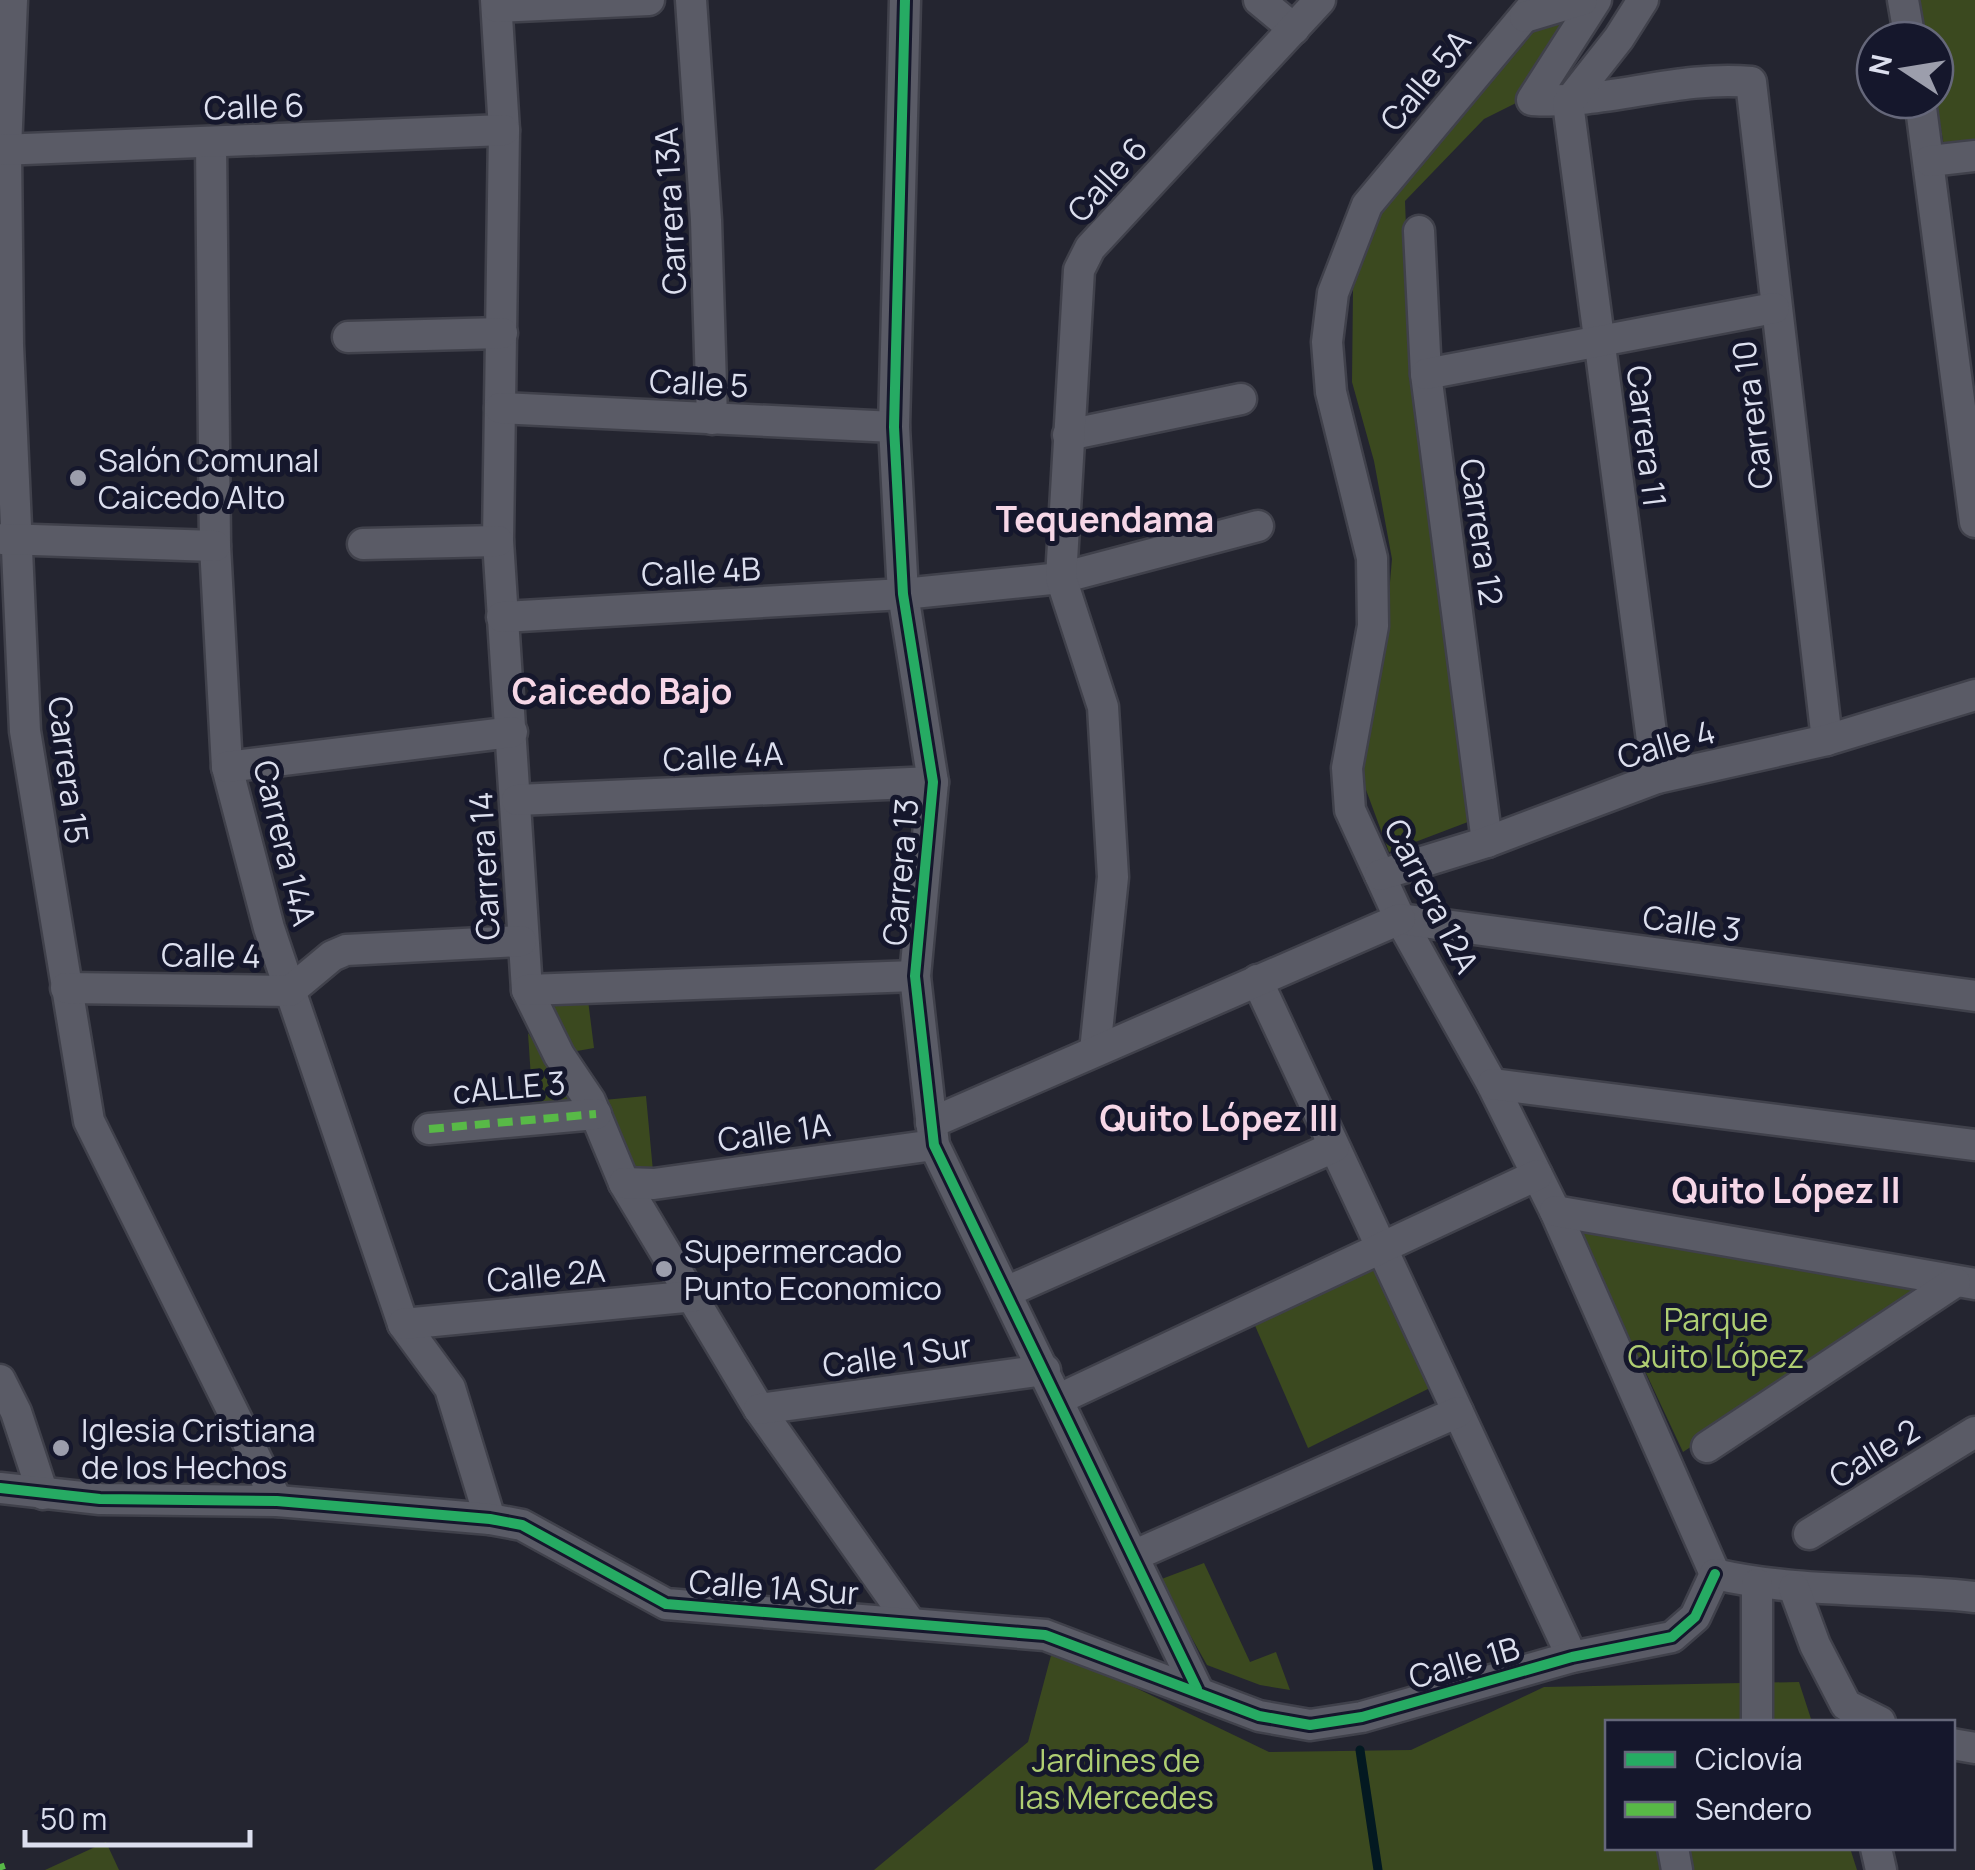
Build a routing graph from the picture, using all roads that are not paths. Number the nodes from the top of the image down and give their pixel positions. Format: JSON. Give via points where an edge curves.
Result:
{"nodes":[{"id":1,"x":12,"y":0,"type":"edge"},
{"id":2,"x":649,"y":0,"type":"edge"},
{"id":3,"x":691,"y":0,"type":"edge"},
{"id":4,"x":904,"y":0,"type":"edge"},
{"id":5,"x":1259,"y":0,"type":"edge"},
{"id":6,"x":1320,"y":0,"type":"edge"},
{"id":7,"x":1582,"y":0,"type":"edge"},
{"id":8,"x":1596,"y":0,"type":"edge"},
{"id":9,"x":1643,"y":0,"type":"edge"},
{"id":10,"x":496,"y":4,"type":"edge"},
{"id":11,"x":1531,"y":8,"type":"edge"},
{"id":12,"x":1294,"y":28,"type":"junction"},
{"id":13,"x":1568,"y":103,"type":"junction"},
{"id":14,"x":1923,"y":120,"type":"edge"},
{"id":15,"x":504,"y":130,"type":"junction"},
{"id":16,"x":210,"y":144,"type":"junction"},
{"id":17,"x":3,"y":150,"type":"edge"},
{"id":18,"x":1975,"y":156,"type":"edge"},
{"id":19,"x":1930,"y":161,"type":"junction"},
{"id":20,"x":1366,"y":205,"type":"joint"},
{"id":21,"x":1419,"y":231,"type":"dead end"},
{"id":22,"x":1774,"y":308,"type":"junction"},
{"id":23,"x":502,"y":333,"type":"junction"},
{"id":24,"x":348,"y":337,"type":"dead end"},
{"id":25,"x":1599,"y":342,"type":"junction"},
{"id":26,"x":4,"y":345,"type":"edge"},
{"id":27,"x":1426,"y":374,"type":"junction"},
{"id":28,"x":1241,"y":399,"type":"dead end"},
{"id":29,"x":500,"y":408,"type":"junction"},
{"id":30,"x":712,"y":420,"type":"junction"},
{"id":31,"x":894,"y":428,"type":"junction"},
{"id":32,"x":1068,"y":435,"type":"junction"},
{"id":33,"x":1975,"y":522,"type":"edge"},
{"id":34,"x":1258,"y":526,"type":"dead end"},
{"id":35,"x":10,"y":538,"type":"edge"},
{"id":36,"x":498,"y":541,"type":"junction"},
{"id":37,"x":364,"y":544,"type":"dead end"},
{"id":38,"x":215,"y":546,"type":"junction"},
{"id":39,"x":1061,"y":578,"type":"junction"},
{"id":40,"x":903,"y":594,"type":"junction"},
{"id":41,"x":502,"y":617,"type":"junction"},
{"id":42,"x":1975,"y":694,"type":"edge"},
{"id":43,"x":12,"y":732,"type":"edge"},
{"id":44,"x":512,"y":732,"type":"junction"},
{"id":45,"x":1827,"y":740,"type":"junction"},
{"id":46,"x":227,"y":767,"type":"junction"},
{"id":47,"x":1656,"y":778,"type":"junction"},
{"id":48,"x":933,"y":782,"type":"junction"},
{"id":49,"x":517,"y":800,"type":"junction"},
{"id":50,"x":1487,"y":842,"type":"junction"},
{"id":51,"x":1380,"y":875,"type":"junction"},
{"id":52,"x":1400,"y":919,"type":"junction"},
{"id":53,"x":521,"y":941,"type":"junction"},
{"id":54,"x":915,"y":976,"type":"junction"},
{"id":55,"x":1257,"y":980,"type":"junction"},
{"id":56,"x":66,"y":988,"type":"junction"},
{"id":57,"x":527,"y":990,"type":"junction"},
{"id":58,"x":290,"y":991,"type":"junction"},
{"id":59,"x":1975,"y":996,"type":"edge"},
{"id":60,"x":1095,"y":1051,"type":"junction"},
{"id":61,"x":1492,"y":1084,"type":"junction"},
{"id":62,"x":596,"y":1114,"type":"junction"},
{"id":63,"x":429,"y":1129,"type":"dead end"},
{"id":64,"x":932,"y":1134,"type":"junction"},
{"id":65,"x":1975,"y":1145,"type":"edge"},
{"id":66,"x":1334,"y":1147,"type":"junction"},
{"id":67,"x":1537,"y":1175,"type":"junction"},
{"id":68,"x":624,"y":1183,"type":"junction"},
{"id":69,"x":1555,"y":1211,"type":"junction"},
{"id":70,"x":1381,"y":1248,"type":"junction"},
{"id":71,"x":1965,"y":1283,"type":"edge"},
{"id":72,"x":1006,"y":1292,"type":"junction"},
{"id":73,"x":694,"y":1296,"type":"junction"},
{"id":74,"x":403,"y":1324,"type":"junction"},
{"id":75,"x":1045,"y":1370,"type":"junction"},
{"id":76,"x":0,"y":1380,"type":"edge"},
{"id":77,"x":1059,"y":1399,"type":"junction"},
{"id":78,"x":759,"y":1409,"type":"junction"},
{"id":79,"x":1458,"y":1412,"type":"junction"},
{"id":80,"x":1975,"y":1432,"type":"edge"},
{"id":81,"x":1706,"y":1447,"type":"dead end"},
{"id":82,"x":0,"y":1488,"type":"edge"},
{"id":83,"x":43,"y":1494,"type":"junction"},
{"id":84,"x":276,"y":1501,"type":"junction"},
{"id":85,"x":490,"y":1519,"type":"junction"},
{"id":86,"x":1809,"y":1534,"type":"dead end"},
{"id":87,"x":1133,"y":1556,"type":"junction"},
{"id":88,"x":1715,"y":1574,"type":"junction"},
{"id":89,"x":1757,"y":1584,"type":"junction"},
{"id":90,"x":1794,"y":1588,"type":"junction"},
{"id":91,"x":1975,"y":1596,"type":"edge"},
{"id":92,"x":909,"y":1621,"type":"junction"},
{"id":93,"x":1572,"y":1658,"type":"junction"},
{"id":94,"x":1197,"y":1689,"type":"junction"},
{"id":95,"x":1848,"y":1714,"type":"edge"},
{"id":96,"x":1757,"y":1720,"type":"edge"}],
"edges":[{"from":1,"to":17,"type":"street","name":"Carrera 15"},
{"from":2,"to":10,"type":"street"},
{"from":3,"to":30,"type":"street","name":"Carrera 13A"},
{"from":4,"to":31,"type":"street","name":"Carrera 13"},
{"from":5,"to":12,"type":"street"},
{"from":6,"to":12,"type":"street","name":"Calle 6"},
{"from":7,"to":11,"type":"street"},
{"from":8,"to":13,"type":"street","via":[[1532,100]]},
{"from":9,"to":13,"type":"street"},
{"from":10,"to":15,"type":"street","name":"Carrera 14"},
{"from":11,"to":20,"type":"street","name":"Calle 5A"},
{"from":12,"to":32,"type":"street","name":"Calle 6","via":[[1090,248],[1076,292]]},
{"from":13,"to":22,"type":"street","name":"Carrera 10","via":[[1714,78],[1751,82]]},
{"from":13,"to":25,"type":"street","name":"Carrera 11"},
{"from":14,"to":19,"type":"street"},
{"from":15,"to":16,"type":"street","name":"Calle 6"},
{"from":15,"to":23,"type":"street","name":"Carrera 14"},
{"from":16,"to":17,"type":"street","name":"Calle 6"},
{"from":16,"to":38,"type":"street","name":"Carrera 14A"},
{"from":17,"to":26,"type":"street","name":"Carrera 15"},
{"from":18,"to":19,"type":"street"},
{"from":19,"to":33,"type":"street"},
{"from":20,"to":51,"type":"street","name":"Carrera 12A","via":[[1333,293],[1327,342],[1330,392],[1372,558],[1373,626],[1347,768],[1350,810]]},
{"from":21,"to":27,"type":"street","name":"Carrera 12"},
{"from":22,"to":25,"type":"street"},
{"from":22,"to":45,"type":"street","name":"Carrera 10"},
{"from":23,"to":24,"type":"street"},
{"from":23,"to":29,"type":"street","name":"Carrera 14"},
{"from":25,"to":27,"type":"street"},
{"from":25,"to":47,"type":"street","name":"Carrera 11"},
{"from":26,"to":35,"type":"street","name":"Carrera 15"},
{"from":27,"to":50,"type":"street","name":"Carrera 12"},
{"from":28,"to":32,"type":"street"},
{"from":29,"to":30,"type":"street","name":"Calle 5"},
{"from":29,"to":36,"type":"street","name":"Carrera 14"},
{"from":30,"to":31,"type":"street","name":"Calle 5"},
{"from":31,"to":40,"type":"street","name":"Carrera 13"},
{"from":32,"to":39,"type":"street","name":"Calle 6"},
{"from":34,"to":39,"type":"street","name":"Calle 4B"},
{"from":35,"to":38,"type":"street"},
{"from":35,"to":43,"type":"street","name":"Carrera 15"},
{"from":36,"to":37,"type":"street"},
{"from":36,"to":41,"type":"street","name":"Carrera 14"},
{"from":38,"to":46,"type":"street","name":"Carrera 14A"},
{"from":39,"to":40,"type":"street","name":"Calle 4B"},
{"from":39,"to":60,"type":"street","via":[[1103,708],[1114,877]]},
{"from":40,"to":41,"type":"street","name":"Calle 4B"},
{"from":40,"to":48,"type":"street","name":"Carrera 13"},
{"from":41,"to":44,"type":"street","name":"Carrera 14"},
{"from":42,"to":45,"type":"street","name":"Calle 4"},
{"from":43,"to":56,"type":"street","name":"Carrera 15"},
{"from":44,"to":46,"type":"street"},
{"from":44,"to":49,"type":"street","name":"Carrera 14"},
{"from":45,"to":47,"type":"street","name":"Calle 4"},
{"from":46,"to":58,"type":"street","name":"Carrera 14A"},
{"from":47,"to":50,"type":"street","name":"Calle 4"},
{"from":48,"to":49,"type":"street","name":"Calle 4A"},
{"from":48,"to":54,"type":"street","name":"Carrera 13"},
{"from":49,"to":53,"type":"street","name":"Carrera 14"},
{"from":50,"to":51,"type":"street","name":"Calle 4"},
{"from":51,"to":52,"type":"street","name":"Carrera 12A"},
{"from":52,"to":55,"type":"street","name":"Calle 1A"},
{"from":52,"to":59,"type":"street","name":"Calle 3"},
{"from":52,"to":61,"type":"street","name":"Carrera 12A"},
{"from":53,"to":57,"type":"street","name":"Carrera 14"},
{"from":53,"to":58,"type":"street","name":"Calle 4","via":[[346,950]]},
{"from":54,"to":57,"type":"street"},
{"from":54,"to":64,"type":"street","name":"Carrera 13"},
{"from":55,"to":60,"type":"street","name":"Calle 1A"},
{"from":55,"to":66,"type":"street"},
{"from":56,"to":58,"type":"street","name":"Calle 4"},
{"from":56,"to":84,"type":"street","name":"Carrera 15","via":[[89,1122]]},
{"from":57,"to":62,"type":"street","name":"Carrera 14"},
{"from":58,"to":74,"type":"street","name":"Carrera 14A"},
{"from":60,"to":64,"type":"street","name":"Calle 1A"},
{"from":61,"to":65,"type":"street"},
{"from":61,"to":67,"type":"street","name":"Carrera 12A"},
{"from":62,"to":63,"type":"street","name":"cALLE 3"},
{"from":62,"to":68,"type":"street","name":"Carrera 14"},
{"from":64,"to":68,"type":"street","name":"Calle 1A","via":[[654,1184]]},
{"from":64,"to":72,"type":"street","name":"Carrera 13"},
{"from":66,"to":70,"type":"street"},
{"from":66,"to":72,"type":"street"},
{"from":67,"to":69,"type":"street","name":"Carrera 12A"},
{"from":67,"to":70,"type":"street"},
{"from":68,"to":73,"type":"street","name":"Carrera 14"},
{"from":69,"to":71,"type":"street"},
{"from":69,"to":88,"type":"street","name":"Carrera 12A"},
{"from":70,"to":77,"type":"street"},
{"from":70,"to":79,"type":"street"},
{"from":71,"to":81,"type":"street"},
{"from":72,"to":75,"type":"street","name":"Carrera 13"},
{"from":73,"to":74,"type":"street","name":"Calle 2A"},
{"from":73,"to":78,"type":"street","name":"Carrera 14"},
{"from":74,"to":85,"type":"street","name":"Carrera 14A","via":[[450,1388]]},
{"from":75,"to":77,"type":"street","name":"Carrera 13"},
{"from":75,"to":78,"type":"street","name":"Calle 1 Sur"},
{"from":76,"to":83,"type":"street"},
{"from":77,"to":87,"type":"street","name":"Carrera 13"},
{"from":78,"to":92,"type":"street","name":"Carrera 14"},
{"from":79,"to":87,"type":"street"},
{"from":79,"to":93,"type":"street"},
{"from":80,"to":86,"type":"street","name":"Calle 2"},
{"from":82,"to":83,"type":"street","name":"Calle 1A Sur"},
{"from":83,"to":84,"type":"street","name":"Calle 1A Sur"},
{"from":84,"to":85,"type":"street","name":"Calle 1A Sur"},
{"from":85,"to":92,"type":"street","name":"Calle 1A Sur","via":[[522,1525],[666,1604]]},
{"from":87,"to":94,"type":"street","name":"Carrera 13"},
{"from":88,"to":89,"type":"street"},
{"from":88,"to":93,"type":"street","name":"Calle 1B","via":[[1696,1617],[1672,1637]]},
{"from":89,"to":90,"type":"street"},
{"from":89,"to":96,"type":"street"},
{"from":90,"to":91,"type":"street"},
{"from":90,"to":95,"type":"street"},
{"from":92,"to":94,"type":"street","name":"Calle 1A Sur","via":[[1045,1636]]},
{"from":93,"to":94,"type":"street","name":"Calle 1B","via":[[1310,1726],[1259,1716]]}]}
